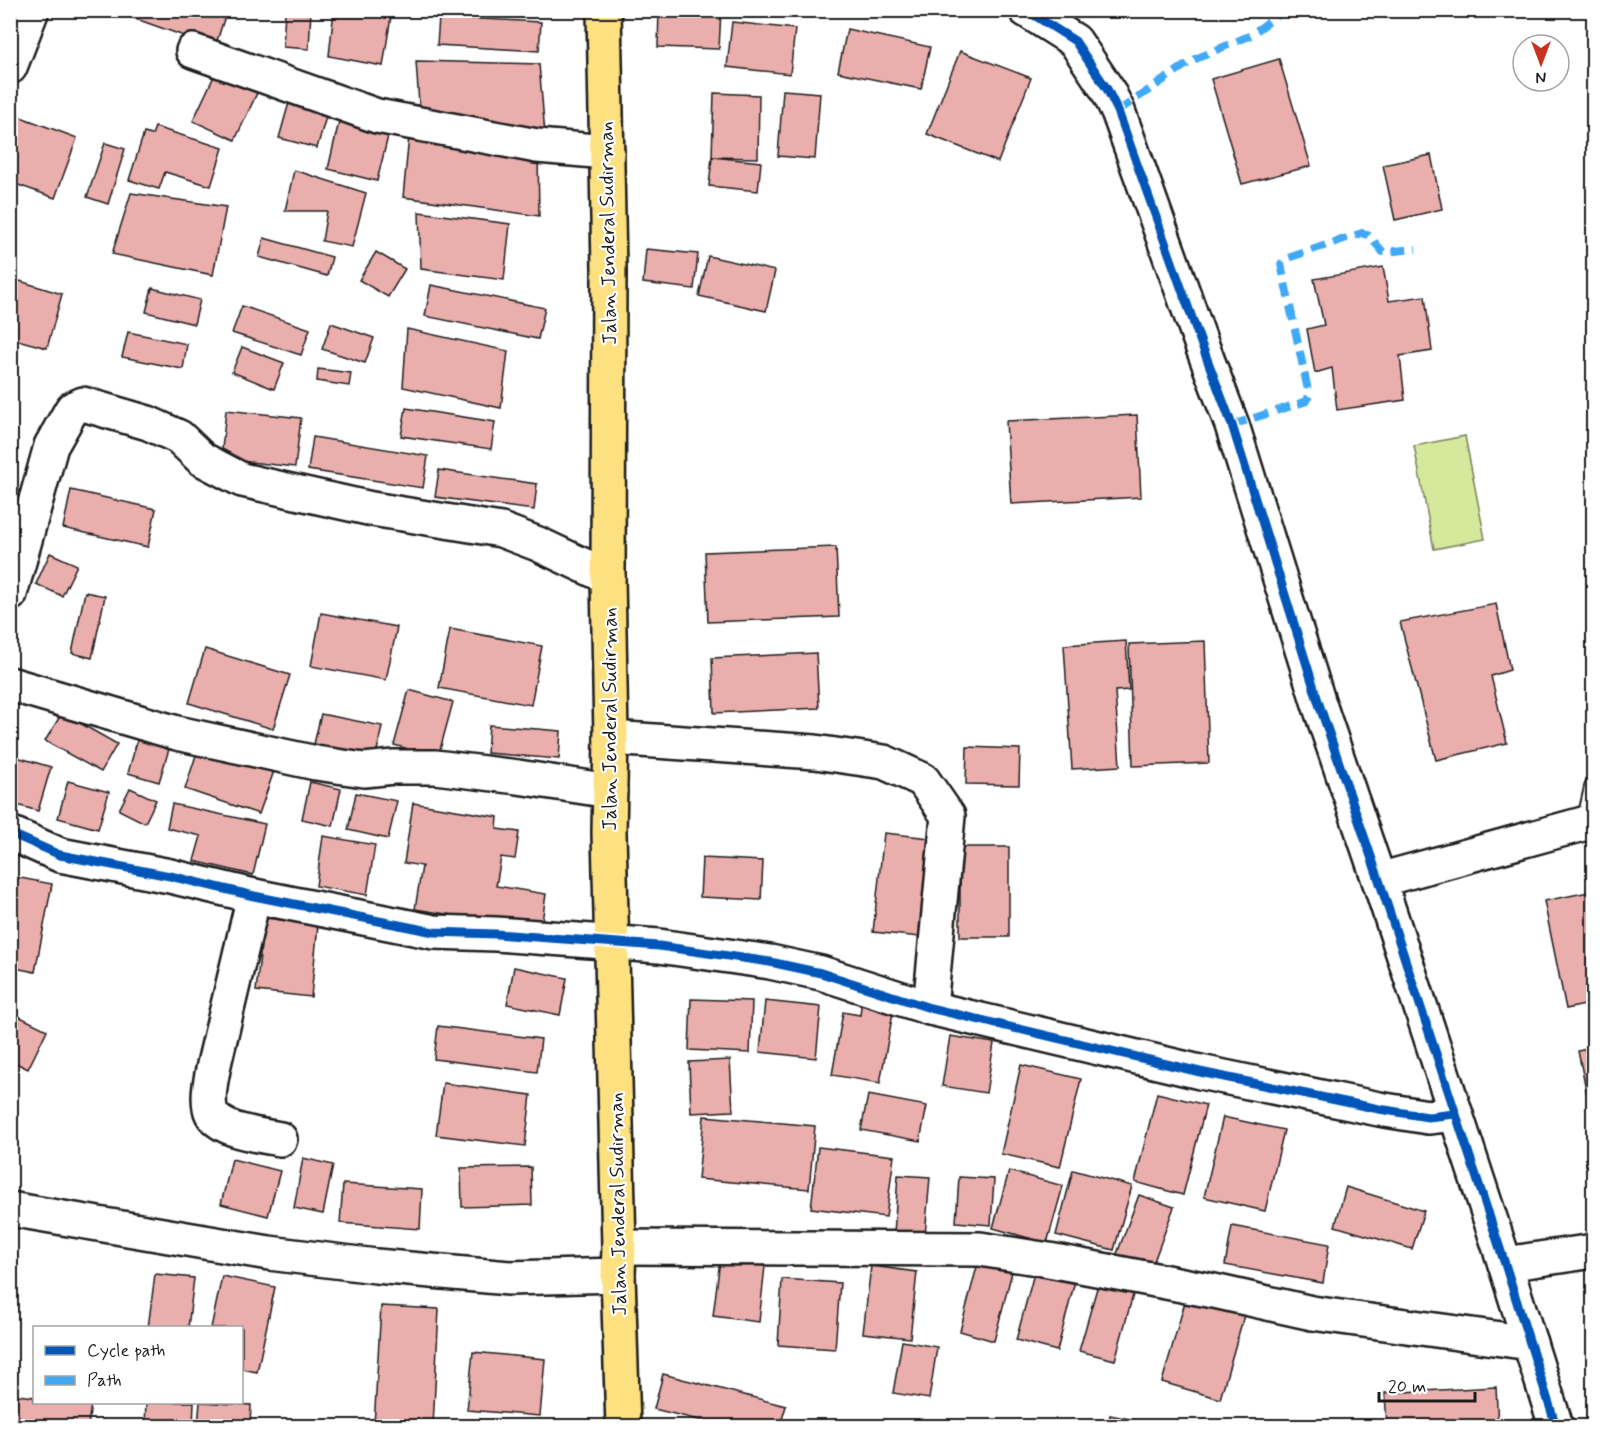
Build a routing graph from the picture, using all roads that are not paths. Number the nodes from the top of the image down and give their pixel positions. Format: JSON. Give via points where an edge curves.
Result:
{"nodes":[{"id":1,"x":32,"y":10,"type":"edge"},
{"id":2,"x":604,"y":10,"type":"edge"},
{"id":3,"x":1026,"y":10,"type":"edge"},
{"id":4,"x":193,"y":51,"type":"dead end"},
{"id":5,"x":10,"y":68,"type":"edge"},
{"id":6,"x":607,"y":152,"type":"junction"},
{"id":7,"x":608,"y":577,"type":"junction"},
{"id":8,"x":10,"y":594,"type":"edge"},
{"id":9,"x":10,"y":684,"type":"edge"},
{"id":10,"x":611,"y":738,"type":"junction"},
{"id":11,"x":1593,"y":788,"type":"edge"},
{"id":12,"x":610,"y":791,"type":"junction"},
{"id":13,"x":1590,"y":822,"type":"edge"},
{"id":14,"x":10,"y":833,"type":"edge"},
{"id":15,"x":1379,"y":880,"type":"junction"},
{"id":16,"x":254,"y":896,"type":"junction"},
{"id":17,"x":611,"y":943,"type":"junction"},
{"id":18,"x":930,"y":1008,"type":"junction"},
{"id":19,"x":1455,"y":1114,"type":"junction"},
{"id":20,"x":280,"y":1139,"type":"dead end"},
{"id":21,"x":10,"y":1209,"type":"edge"},
{"id":22,"x":1593,"y":1251,"type":"edge"},
{"id":23,"x":618,"y":1261,"type":"junction"},
{"id":24,"x":1505,"y":1264,"type":"junction"},
{"id":25,"x":1530,"y":1343,"type":"junction"},
{"id":26,"x":623,"y":1426,"type":"edge"},
{"id":27,"x":1556,"y":1426,"type":"edge"}],
"edges":[{"from":1,"to":5,"type":"street"},
{"from":2,"to":6,"type":"highway","name":"Jalan Jenderal Sudirman"},
{"from":3,"to":15,"type":"street","via":[[1075,41],[1118,111],[1233,424],[1319,704]]},
{"from":4,"to":6,"type":"street","via":[[377,116],[537,146]]},
{"from":6,"to":7,"type":"highway","name":"Jalan Jenderal Sudirman"},
{"from":7,"to":8,"type":"street","via":[[501,530],[372,509],[242,480],[202,459],[179,437],[148,423],[83,404],[72,409],[51,446]]},
{"from":7,"to":10,"type":"highway","name":"Jalan Jenderal Sudirman"},
{"from":9,"to":12,"type":"street","via":[[177,733],[315,764],[364,770],[435,767]]},
{"from":10,"to":12,"type":"highway","name":"Jalan Jenderal Sudirman"},
{"from":10,"to":18,"type":"street","via":[[815,752],[884,762],[923,780],[948,816]]},
{"from":11,"to":13,"type":"lane"},
{"from":12,"to":17,"type":"highway","name":"Jalan Jenderal Sudirman"},
{"from":13,"to":15,"type":"street"},
{"from":14,"to":16,"type":"street","via":[[60,855]]},
{"from":15,"to":19,"type":"street"},
{"from":16,"to":17,"type":"street","via":[[434,932]]},
{"from":16,"to":20,"type":"street","via":[[215,1060],[210,1109],[217,1121],[232,1128]]},
{"from":17,"to":18,"type":"street","via":[[770,962],[821,973]]},
{"from":17,"to":23,"type":"highway","name":"Jalan Jenderal Sudirman"},
{"from":18,"to":19,"type":"street","via":[[1200,1072],[1379,1109],[1428,1117]]},
{"from":19,"to":24,"type":"street"},
{"from":21,"to":23,"type":"street","via":[[269,1252],[509,1278]]},
{"from":22,"to":24,"type":"street"},
{"from":23,"to":25,"type":"street","via":[[980,1249],[1215,1291],[1312,1313]]},
{"from":23,"to":26,"type":"highway","name":"Jalan Jenderal Sudirman"},
{"from":24,"to":25,"type":"street"},
{"from":25,"to":27,"type":"street"}]}
